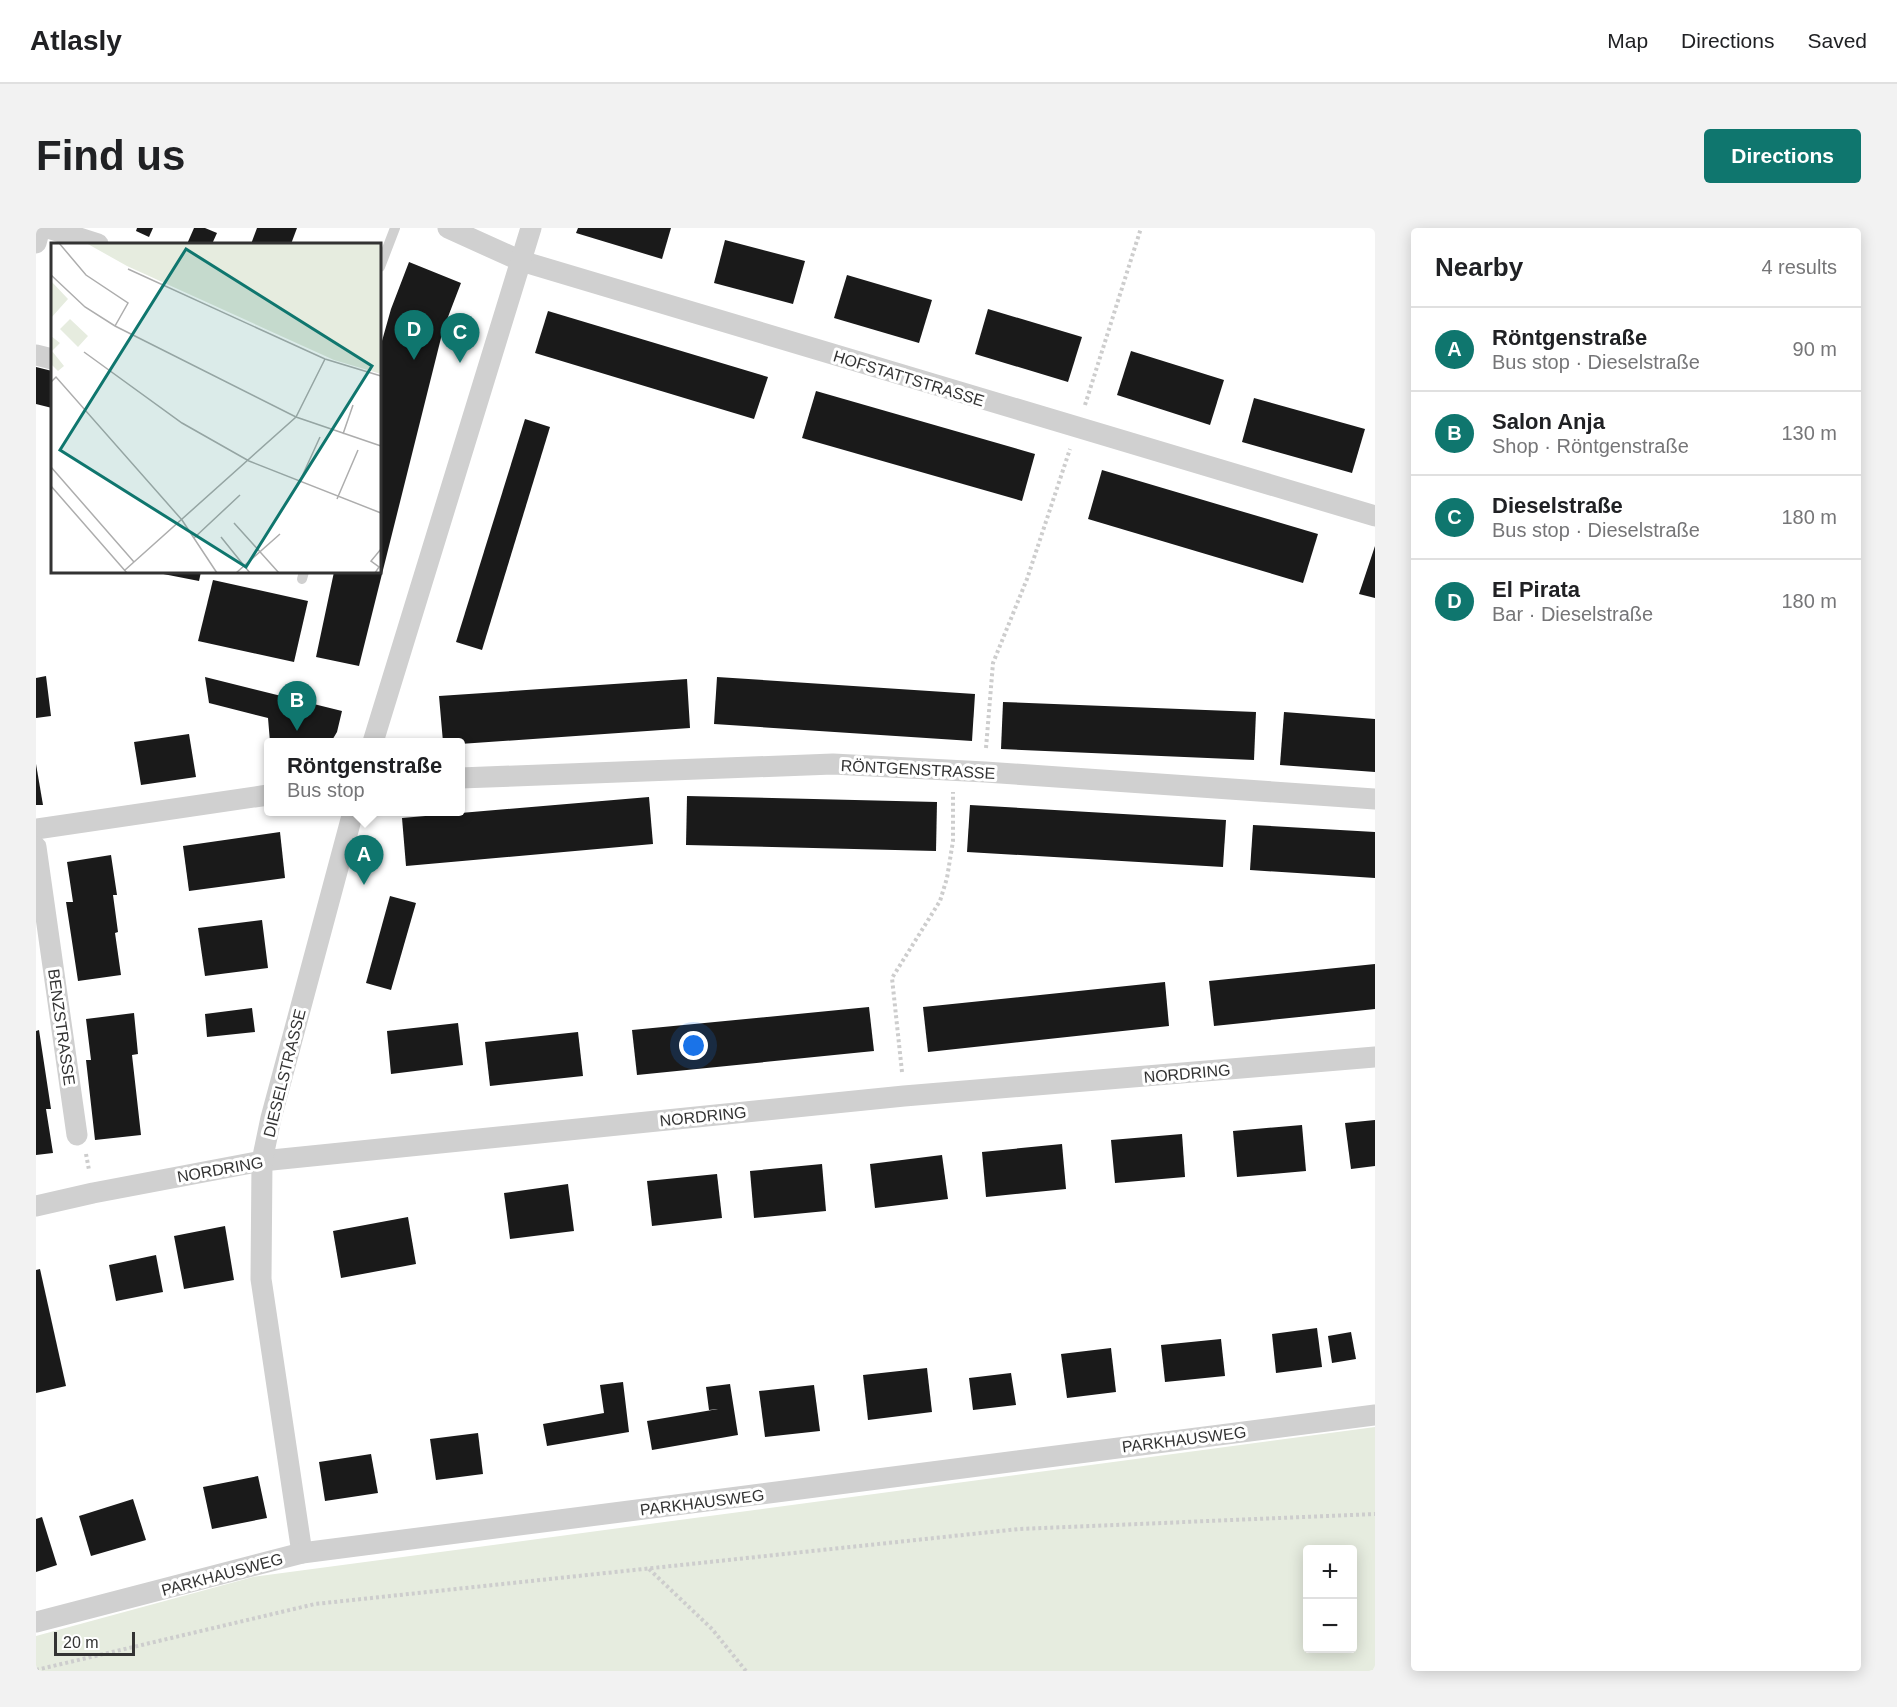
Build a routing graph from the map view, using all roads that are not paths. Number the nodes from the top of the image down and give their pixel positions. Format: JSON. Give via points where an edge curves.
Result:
{"nodes":[{"id":1,"x":40,"y":228,"type":"edge"},
{"id":2,"x":48,"y":228,"type":"edge"},
{"id":3,"x":395,"y":228,"type":"edge"},
{"id":4,"x":448,"y":228,"type":"edge"},
{"id":5,"x":531,"y":228,"type":"edge"},
{"id":6,"x":36,"y":243,"type":"edge"},
{"id":7,"x":95,"y":243,"type":"edge"},
{"id":8,"x":521,"y":261,"type":"junction"},
{"id":9,"x":381,"y":264,"type":"edge"},
{"id":10,"x":36,"y":355,"type":"edge"},
{"id":11,"x":51,"y":360,"type":"edge"},
{"id":12,"x":1375,"y":516,"type":"edge"},
{"id":13,"x":374,"y":738,"type":"edge"},
{"id":14,"x":465,"y":778,"type":"edge"},
{"id":15,"x":264,"y":796,"type":"edge"},
{"id":16,"x":1375,"y":799,"type":"edge"},
{"id":17,"x":352,"y":816,"type":"edge"},
{"id":18,"x":36,"y":829,"type":"edge"},
{"id":19,"x":36,"y":848,"type":"edge"},
{"id":20,"x":1375,"y":1057,"type":"edge"},
{"id":21,"x":77,"y":1134,"type":"road end"},
{"id":22,"x":262,"y":1161,"type":"junction"},
{"id":23,"x":36,"y":1206,"type":"edge"},
{"id":24,"x":1375,"y":1415,"type":"edge"},
{"id":25,"x":302,"y":1553,"type":"junction"},
{"id":26,"x":36,"y":1622,"type":"edge"}],
"edges":[{"from":1,"to":6,"type":"street"},
{"from":2,"to":7,"type":"street"},
{"from":3,"to":9,"type":"lane"},
{"from":4,"to":8,"type":"street","name":"HOFSTATTSTRASSE"},
{"from":5,"to":8,"type":"street"},
{"from":8,"to":12,"type":"street","name":"HOFSTATTSTRASSE"},
{"from":8,"to":13,"type":"street"},
{"from":10,"to":11,"type":"street"},
{"from":14,"to":16,"type":"street","name":"RÖNTGENSTRASSE","via":[[833,764]]},
{"from":15,"to":18,"type":"street"},
{"from":17,"to":22,"type":"street","name":"DIESELSTRASSE"},
{"from":19,"to":21,"type":"street","name":"BENZSTRASSE"},
{"from":20,"to":22,"type":"street","name":"NORDRING","via":[[904,1096]]},
{"from":22,"to":23,"type":"street","name":"NORDRING"},
{"from":22,"to":25,"type":"street","name":"DIESELSTRASSE","via":[[261,1279]]},
{"from":24,"to":25,"type":"street","name":"PARKHAUSWEG"},
{"from":25,"to":26,"type":"street","name":"PARKHAUSWEG"}]}
